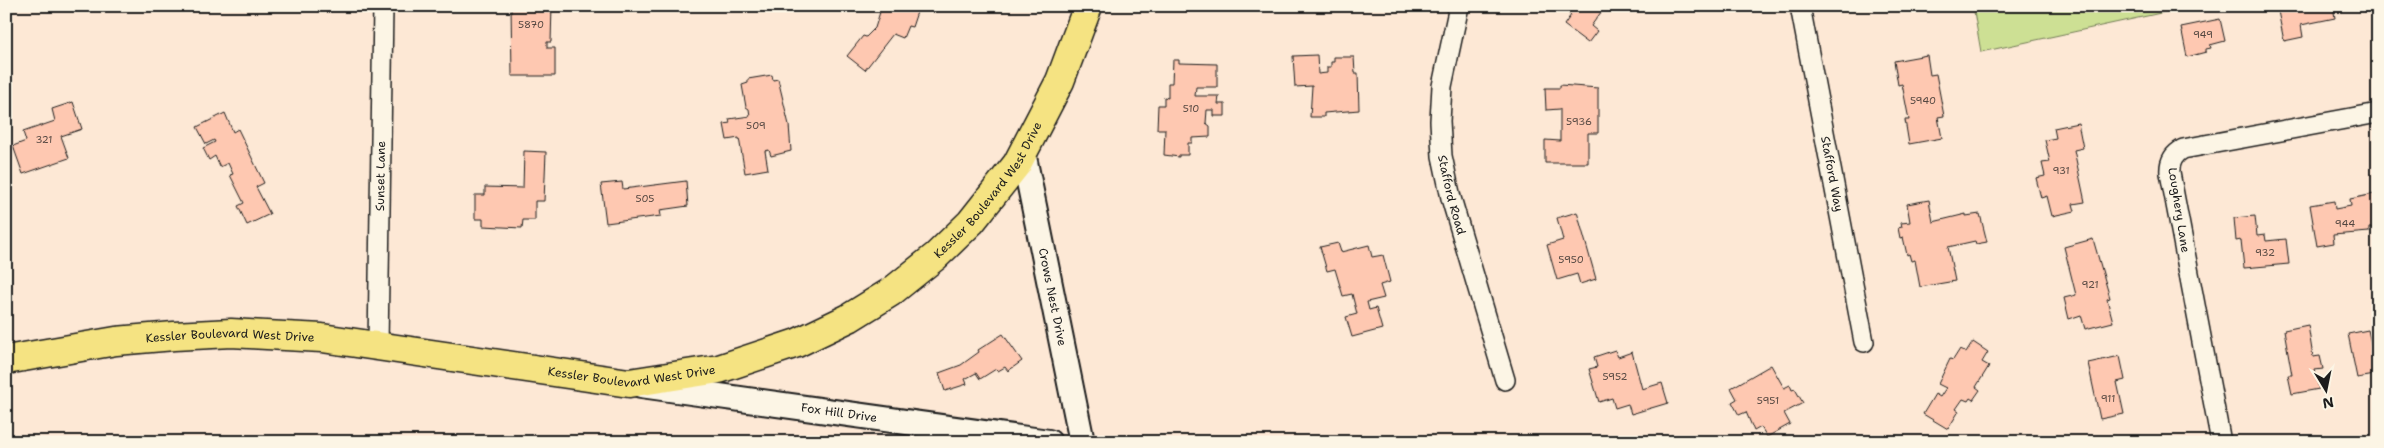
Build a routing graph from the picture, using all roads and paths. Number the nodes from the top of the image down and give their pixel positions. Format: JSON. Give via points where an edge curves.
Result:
{"nodes":[{"id":1,"x":383,"y":6,"type":"edge"},
{"id":2,"x":1088,"y":6,"type":"edge"},
{"id":3,"x":1459,"y":6,"type":"edge"},
{"id":4,"x":1800,"y":6,"type":"edge"},
{"id":5,"x":2378,"y":113,"type":"edge"},
{"id":6,"x":1023,"y":152,"type":"junction"},
{"id":7,"x":1864,"y":342,"type":"dead end"},
{"id":8,"x":378,"y":346,"type":"junction"},
{"id":9,"x":6,"y":360,"type":"edge"},
{"id":10,"x":1506,"y":380,"type":"dead end"},
{"id":11,"x":629,"y":384,"type":"junction"},
{"id":12,"x":1049,"y":442,"type":"edge"},
{"id":13,"x":1082,"y":442,"type":"edge"},
{"id":14,"x":2221,"y":442,"type":"edge"}],
"edges":[{"from":1,"to":8,"type":"street","name":"Sunset Lane"},
{"from":2,"to":6,"type":"main road","name":"Kessler Boulevard West Drive","via":[[1060,81]]},
{"from":3,"to":10,"type":"street","name":"Stafford Road","via":[[1442,86],[1442,156],[1451,198]]},
{"from":4,"to":7,"type":"street","name":"Stafford Way"},
{"from":5,"to":14,"type":"street","name":"Loughery Lane","via":[[2184,149],[2172,160],[2170,173]]},
{"from":6,"to":11,"type":"main road","name":"Kessler Boulevard West Drive","via":[[1008,178],[936,256],[891,292],[849,318],[797,343],[735,364]]},
{"from":6,"to":13,"type":"street","name":"Crows Nest Drive"},
{"from":8,"to":9,"type":"main road","name":"Kessler Boulevard West Drive","via":[[322,338],[231,333],[116,341]]},
{"from":8,"to":11,"type":"main road","name":"Kessler Boulevard West Drive"},
{"from":11,"to":12,"type":"street","name":"Fox Hill Drive"}]}
